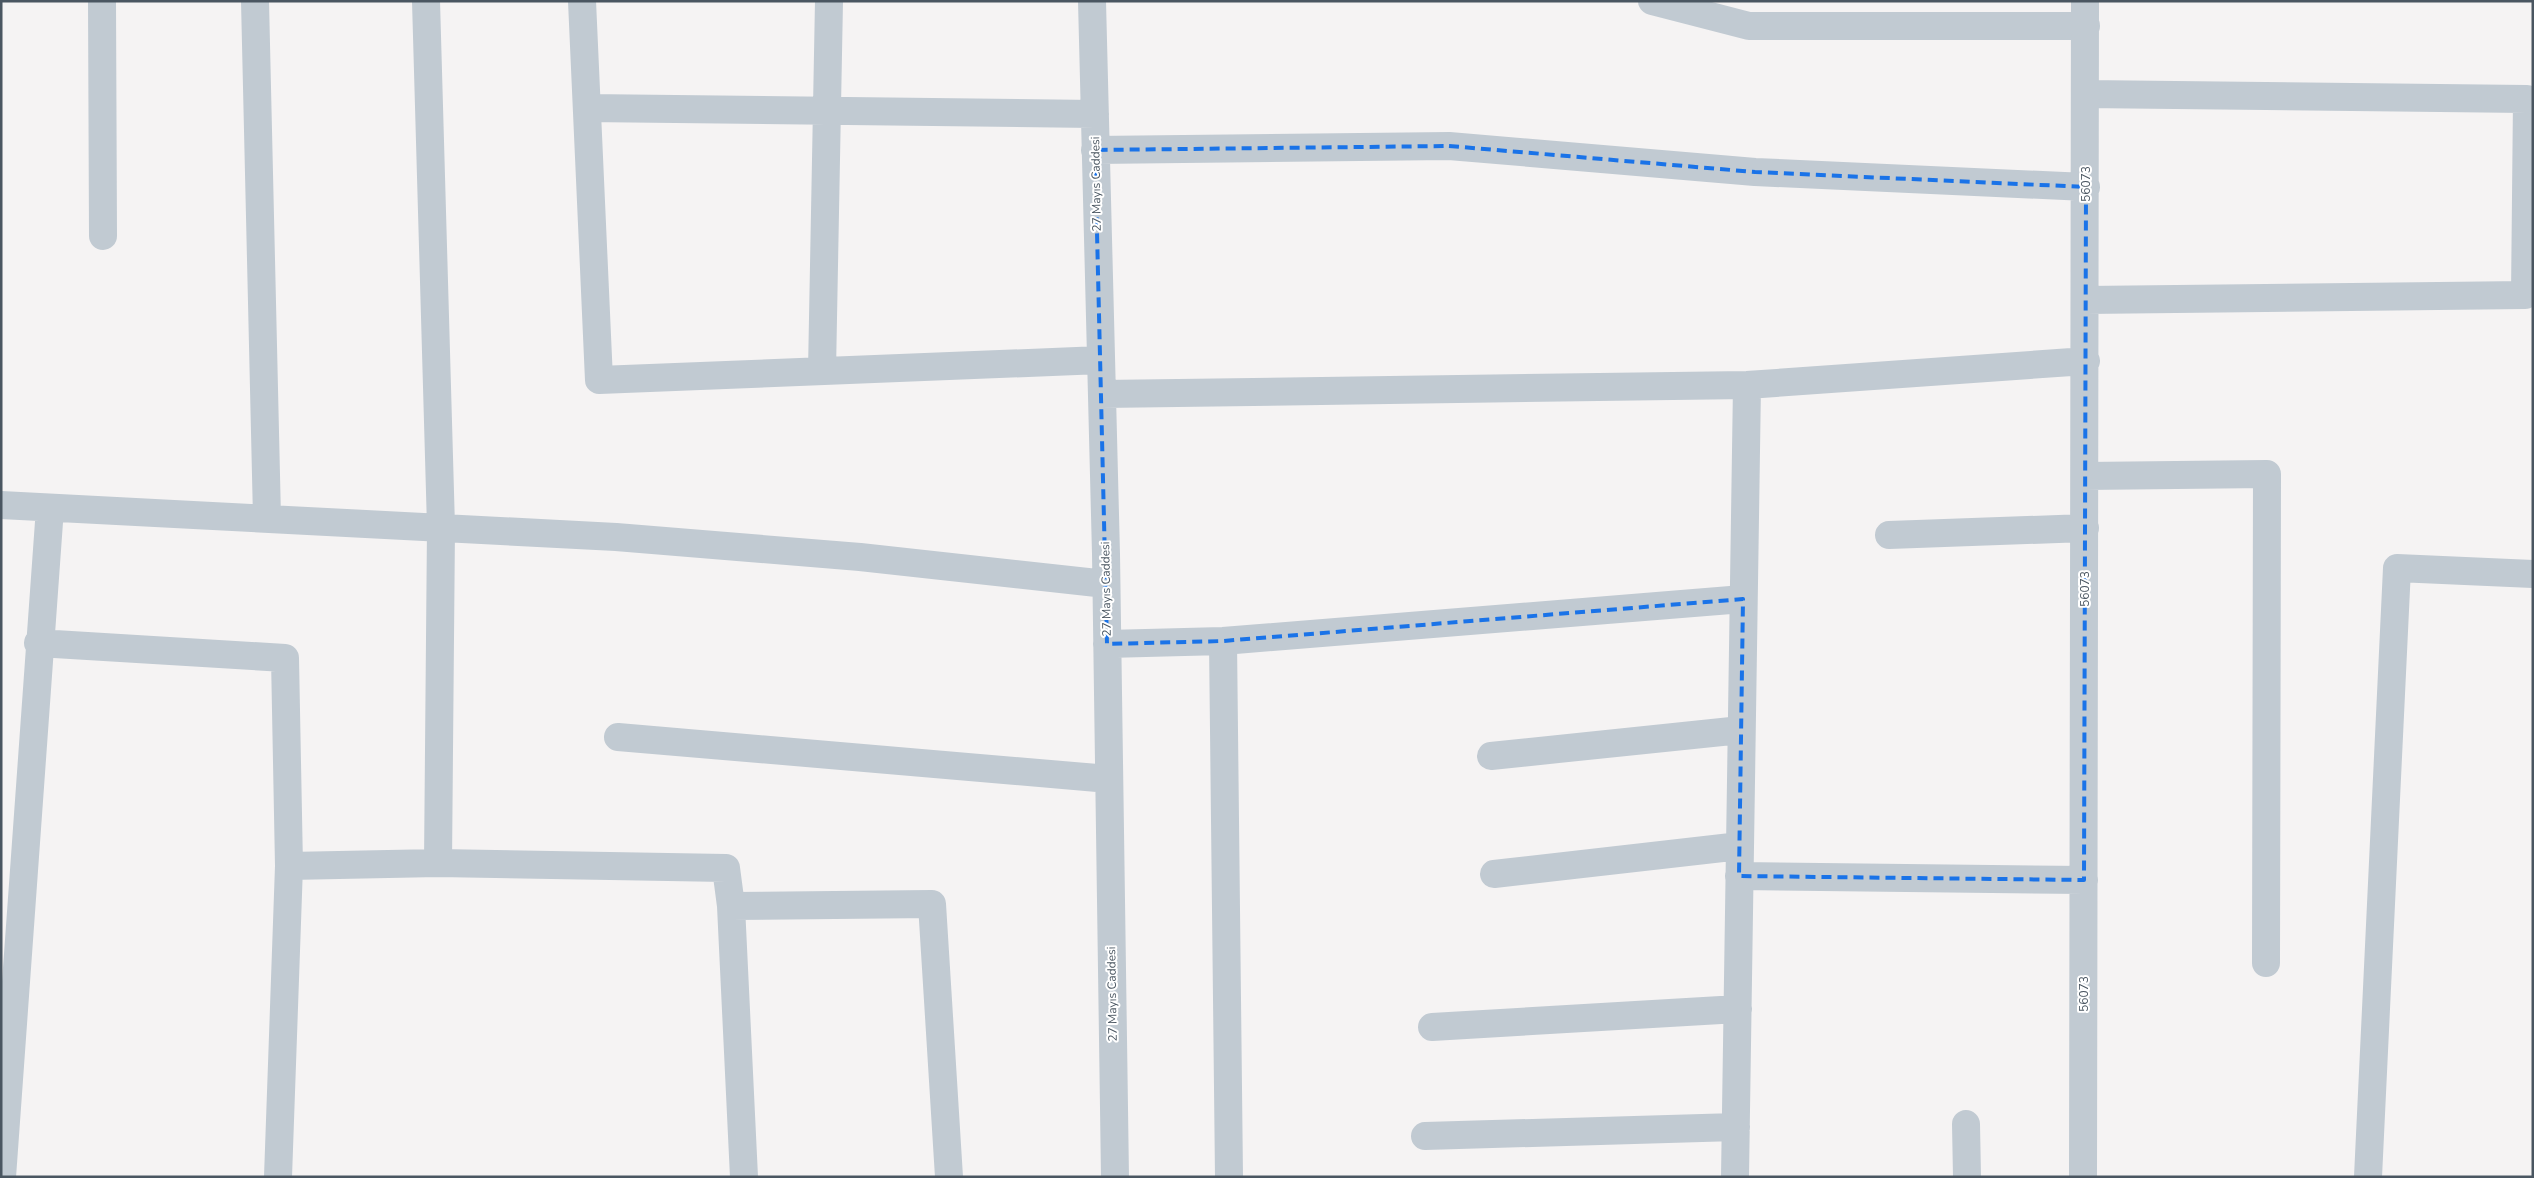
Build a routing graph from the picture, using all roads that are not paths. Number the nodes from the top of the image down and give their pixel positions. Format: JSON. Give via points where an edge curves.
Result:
{"nodes":[{"id":1,"x":102,"y":1,"type":"edge"},
{"id":2,"x":255,"y":1,"type":"edge"},
{"id":3,"x":426,"y":1,"type":"edge"},
{"id":4,"x":582,"y":1,"type":"edge"},
{"id":5,"x":829,"y":1,"type":"edge"},
{"id":6,"x":1092,"y":1,"type":"edge"},
{"id":7,"x":1654,"y":2,"type":"edge"},
{"id":8,"x":2085,"y":14,"type":"edge"},
{"id":9,"x":2085,"y":94,"type":"junction"},
{"id":10,"x":587,"y":108,"type":"junction"},
{"id":11,"x":827,"y":111,"type":"junction"},
{"id":12,"x":1095,"y":114,"type":"junction"},
{"id":13,"x":1095,"y":150,"type":"junction"},
{"id":14,"x":2086,"y":187,"type":"junction"},
{"id":15,"x":103,"y":236,"type":"dead end"},
{"id":16,"x":2086,"y":300,"type":"junction"},
{"id":17,"x":1101,"y":360,"type":"junction"},
{"id":18,"x":2086,"y":361,"type":"junction"},
{"id":19,"x":822,"y":371,"type":"junction"},
{"id":20,"x":1747,"y":385,"type":"junction"},
{"id":21,"x":1102,"y":394,"type":"junction"},
{"id":22,"x":2085,"y":476,"type":"junction"},
{"id":23,"x":1,"y":505,"type":"edge"},
{"id":24,"x":50,"y":508,"type":"junction"},
{"id":25,"x":267,"y":518,"type":"junction"},
{"id":26,"x":441,"y":527,"type":"junction"},
{"id":27,"x":2085,"y":528,"type":"junction"},
{"id":28,"x":1889,"y":535,"type":"dead end"},
{"id":29,"x":2533,"y":574,"type":"edge"},
{"id":30,"x":1106,"y":584,"type":"junction"},
{"id":31,"x":1743,"y":599,"type":"junction"},
{"id":32,"x":1224,"y":641,"type":"junction"},
{"id":33,"x":38,"y":643,"type":"junction"},
{"id":34,"x":1107,"y":644,"type":"junction"},
{"id":35,"x":1741,"y":730,"type":"junction"},
{"id":36,"x":618,"y":737,"type":"dead end"},
{"id":37,"x":1491,"y":756,"type":"dead end"},
{"id":38,"x":1109,"y":778,"type":"junction"},
{"id":39,"x":1740,"y":846,"type":"junction"},
{"id":40,"x":438,"y":863,"type":"junction"},
{"id":41,"x":289,"y":866,"type":"junction"},
{"id":42,"x":1494,"y":874,"type":"dead end"},
{"id":43,"x":1739,"y":876,"type":"junction"},
{"id":44,"x":2084,"y":880,"type":"junction"},
{"id":45,"x":731,"y":906,"type":"junction"},
{"id":46,"x":2266,"y":963,"type":"dead end"},
{"id":47,"x":1738,"y":1009,"type":"junction"},
{"id":48,"x":1432,"y":1027,"type":"dead end"},
{"id":49,"x":1966,"y":1124,"type":"dead end"},
{"id":50,"x":1736,"y":1127,"type":"junction"},
{"id":51,"x":1425,"y":1136,"type":"dead end"},
{"id":52,"x":2,"y":1177,"type":"edge"},
{"id":53,"x":278,"y":1177,"type":"edge"},
{"id":54,"x":744,"y":1177,"type":"edge"},
{"id":55,"x":949,"y":1177,"type":"edge"},
{"id":56,"x":1116,"y":1177,"type":"edge"},
{"id":57,"x":1229,"y":1177,"type":"edge"},
{"id":58,"x":1735,"y":1177,"type":"edge"},
{"id":59,"x":1967,"y":1177,"type":"edge"},
{"id":60,"x":2083,"y":1177,"type":"edge"},
{"id":61,"x":2368,"y":1177,"type":"edge"}],
"edges":[{"from":1,"to":15,"type":"street"},
{"from":2,"to":25,"type":"street"},
{"from":3,"to":26,"type":"street"},
{"from":4,"to":10,"type":"street"},
{"from":5,"to":11,"type":"street"},
{"from":6,"to":12,"type":"street","name":"27 Mayıs Caddesi"},
{"from":7,"to":8,"type":"street","via":[[1749,26]]},
{"from":8,"to":9,"type":"street","name":"56073"},
{"from":9,"to":14,"type":"street","name":"56073"},
{"from":9,"to":16,"type":"street","via":[[2527,99],[2525,295]]},
{"from":10,"to":11,"type":"street"},
{"from":10,"to":19,"type":"street","via":[[599,380]]},
{"from":11,"to":12,"type":"street"},
{"from":11,"to":19,"type":"street"},
{"from":12,"to":13,"type":"street","name":"27 Mayıs Caddesi"},
{"from":13,"to":14,"type":"street","via":[[1449,146],[1754,172]]},
{"from":13,"to":17,"type":"street","name":"27 Mayıs Caddesi"},
{"from":14,"to":16,"type":"street","name":"56073"},
{"from":16,"to":18,"type":"street","name":"56073"},
{"from":17,"to":19,"type":"street"},
{"from":17,"to":21,"type":"street","name":"27 Mayıs Caddesi"},
{"from":18,"to":20,"type":"street"},
{"from":18,"to":22,"type":"street","name":"56073"},
{"from":20,"to":21,"type":"street"},
{"from":20,"to":31,"type":"street"},
{"from":21,"to":30,"type":"street","name":"27 Mayıs Caddesi"},
{"from":22,"to":27,"type":"street","name":"56073"},
{"from":22,"to":46,"type":"street","via":[[2267,474]]},
{"from":23,"to":24,"type":"street"},
{"from":24,"to":25,"type":"street"},
{"from":24,"to":33,"type":"street"},
{"from":25,"to":26,"type":"street"},
{"from":26,"to":30,"type":"street","via":[[850,556]]},
{"from":26,"to":40,"type":"street"},
{"from":27,"to":28,"type":"street"},
{"from":27,"to":44,"type":"street","name":"56073"},
{"from":29,"to":61,"type":"street","via":[[2397,568]]},
{"from":30,"to":34,"type":"street","name":"27 Mayıs Caddesi"},
{"from":31,"to":32,"type":"street"},
{"from":31,"to":35,"type":"street"},
{"from":32,"to":34,"type":"street"},
{"from":32,"to":57,"type":"street"},
{"from":33,"to":41,"type":"street","via":[[286,658]]},
{"from":33,"to":52,"type":"street"},
{"from":34,"to":38,"type":"street","name":"27 Mayıs Caddesi"},
{"from":35,"to":37,"type":"street"},
{"from":35,"to":39,"type":"street"},
{"from":36,"to":38,"type":"street"},
{"from":38,"to":56,"type":"street","name":"27 Mayıs Caddesi"},
{"from":39,"to":42,"type":"street"},
{"from":39,"to":43,"type":"street"},
{"from":40,"to":41,"type":"street"},
{"from":40,"to":45,"type":"street","via":[[726,868]]},
{"from":41,"to":53,"type":"street"},
{"from":43,"to":44,"type":"street"},
{"from":43,"to":47,"type":"street"},
{"from":44,"to":60,"type":"street","name":"56073"},
{"from":45,"to":54,"type":"street"},
{"from":45,"to":55,"type":"street","via":[[932,904]]},
{"from":47,"to":48,"type":"street"},
{"from":47,"to":50,"type":"street"},
{"from":49,"to":59,"type":"street"},
{"from":50,"to":51,"type":"street"},
{"from":50,"to":58,"type":"street"}]}
